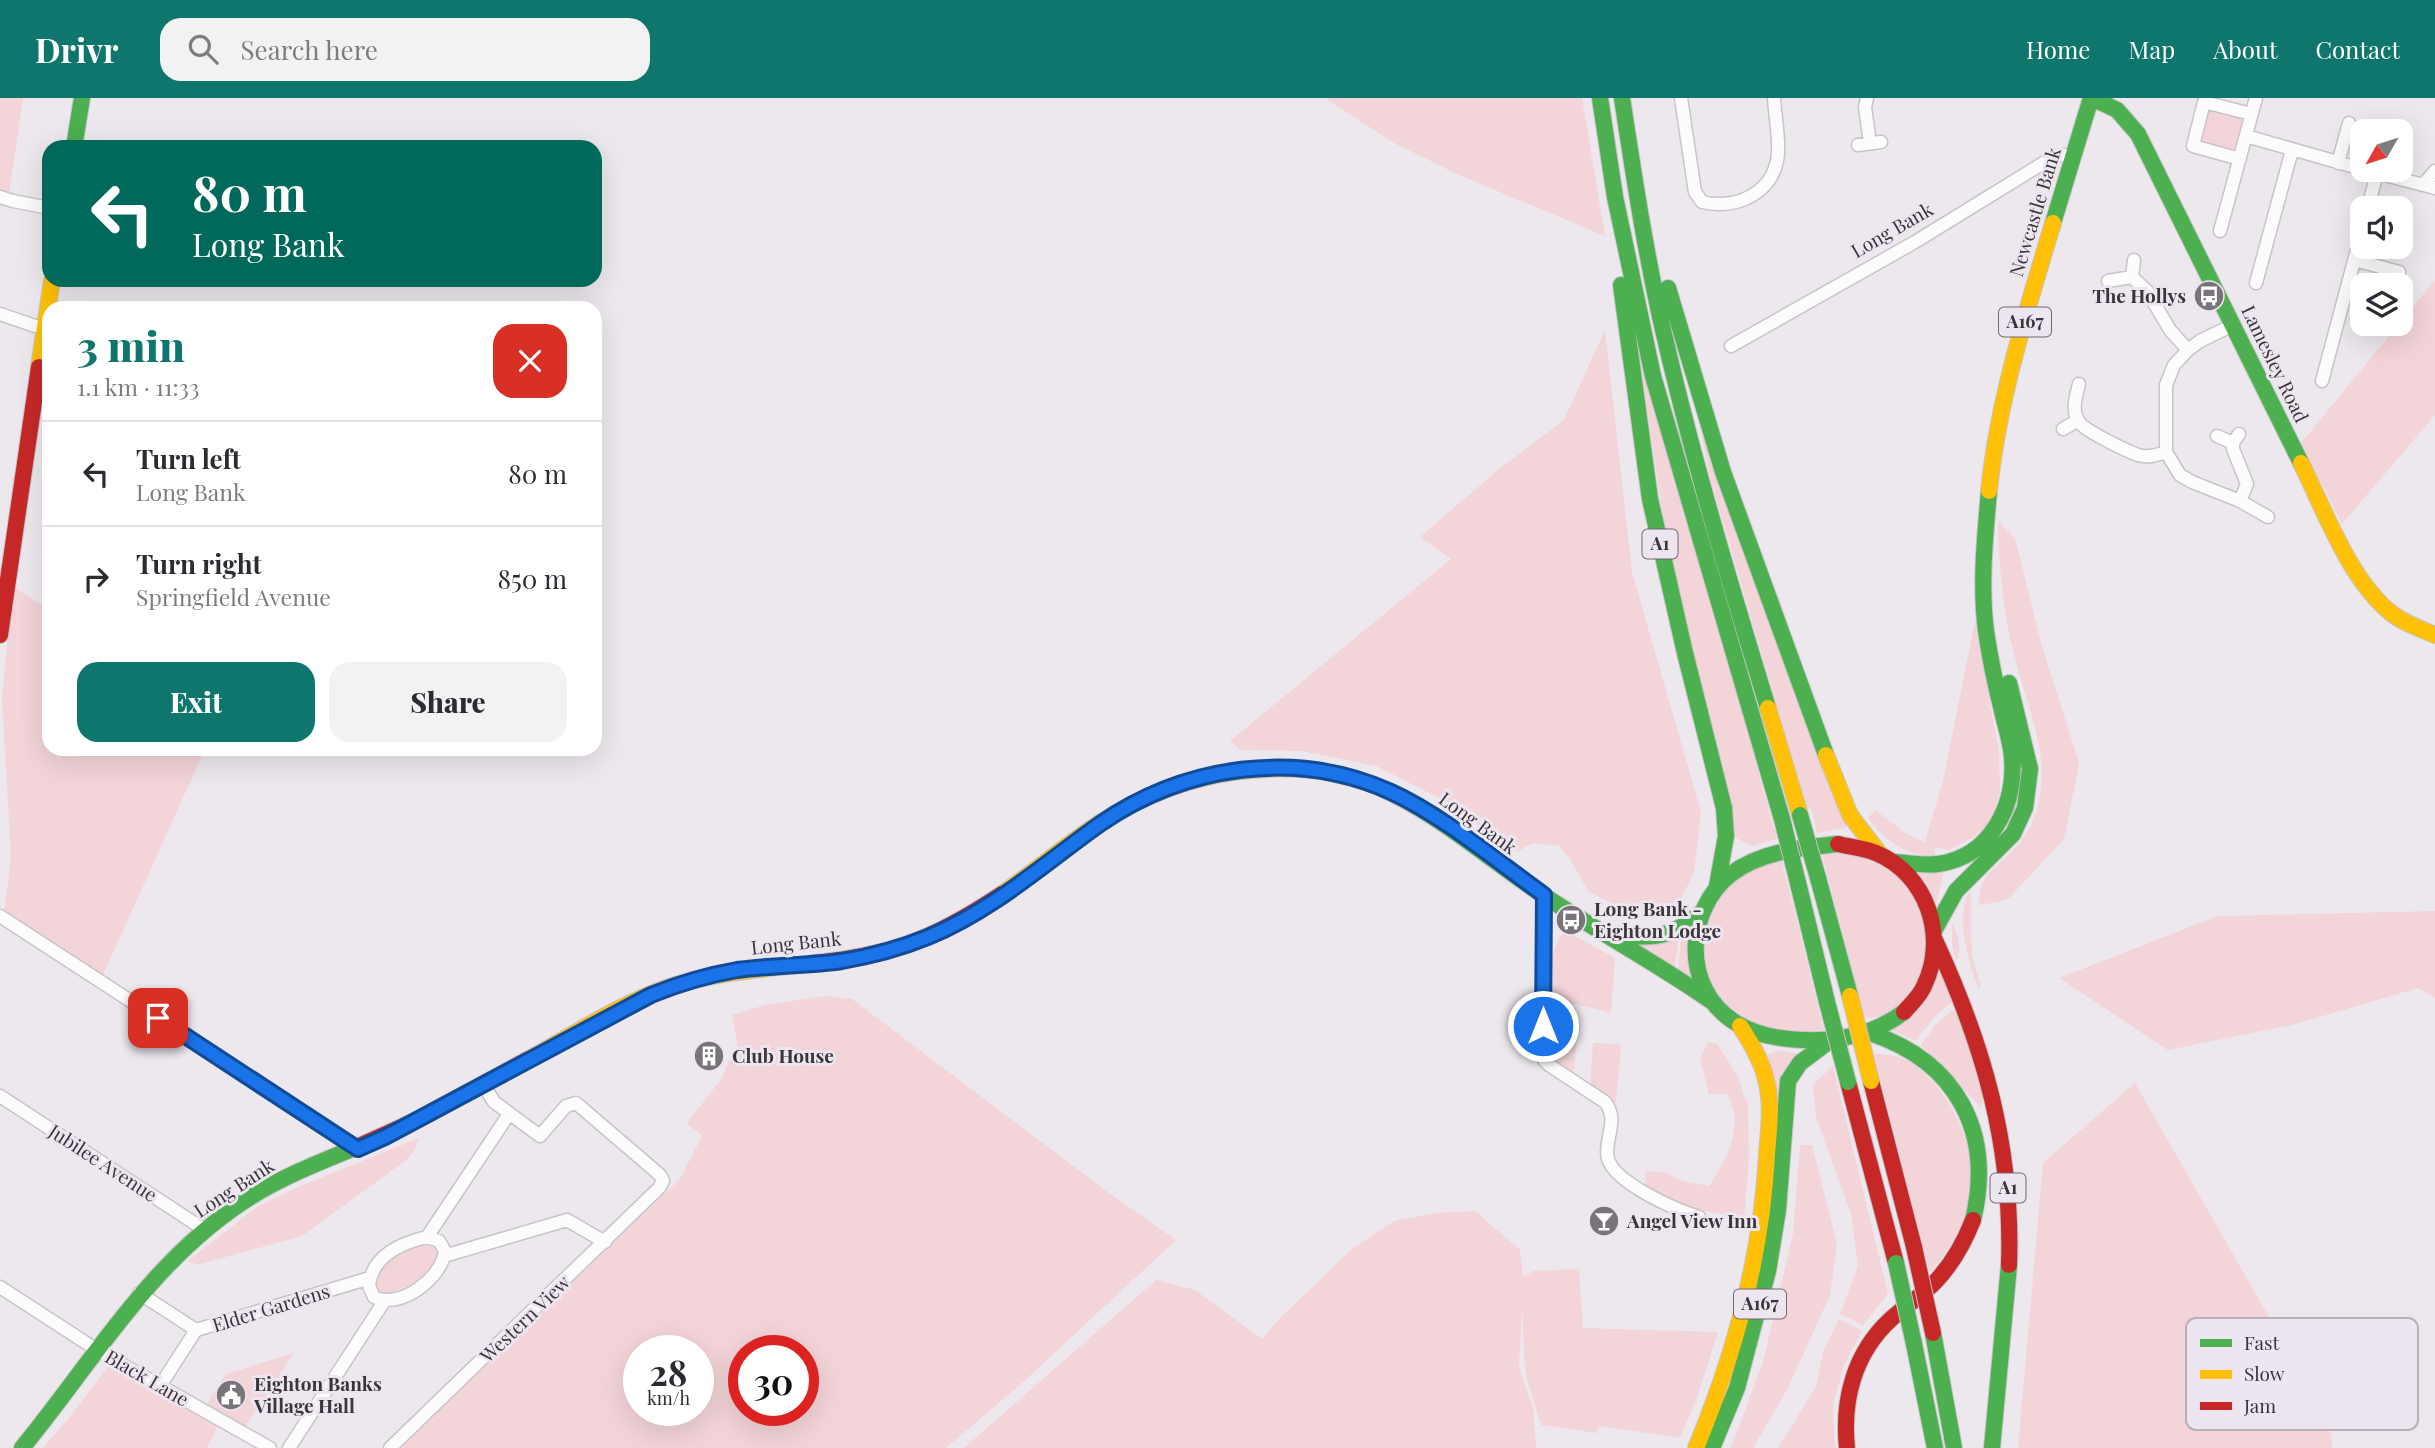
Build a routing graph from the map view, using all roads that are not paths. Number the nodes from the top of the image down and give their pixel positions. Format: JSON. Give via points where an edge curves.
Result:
{"nodes":[{"id":1,"x":82,"y":98,"type":"edge"},
{"id":2,"x":1600,"y":98,"type":"edge"},
{"id":3,"x":1622,"y":98,"type":"edge"},
{"id":4,"x":1681,"y":98,"type":"edge"},
{"id":5,"x":1774,"y":98,"type":"edge"},
{"id":6,"x":1867,"y":98,"type":"edge"},
{"id":7,"x":2092,"y":98,"type":"edge"},
{"id":8,"x":2256,"y":98,"type":"edge"},
{"id":9,"x":2251,"y":114,"type":"junction"},
{"id":10,"x":2349,"y":123,"type":"dead end"},
{"id":11,"x":2246,"y":136,"type":"junction"},
{"id":12,"x":75,"y":140,"type":"edge"},
{"id":13,"x":1870,"y":143,"type":"dead end"},
{"id":14,"x":2292,"y":150,"type":"junction"},
{"id":15,"x":2073,"y":156,"type":"junction"},
{"id":16,"x":2240,"y":159,"type":"junction"},
{"id":17,"x":2338,"y":163,"type":"junction"},
{"id":18,"x":2350,"y":166,"type":"edge"},
{"id":19,"x":2435,"y":171,"type":"edge"},
{"id":20,"x":1635,"y":180,"type":"junction"},
{"id":21,"x":2410,"y":182,"type":"edge"},
{"id":22,"x":2429,"y":187,"type":"edge"},
{"id":23,"x":0,"y":197,"type":"edge"},
{"id":24,"x":1615,"y":197,"type":"junction"},
{"id":25,"x":42,"y":207,"type":"edge"},
{"id":26,"x":2220,"y":231,"type":"dead end"},
{"id":27,"x":2134,"y":260,"type":"dead end"},
{"id":28,"x":2355,"y":260,"type":"joint"},
{"id":29,"x":2399,"y":272,"type":"dead end"},
{"id":30,"x":2132,"y":277,"type":"junction"},
{"id":31,"x":2108,"y":281,"type":"dead end"},
{"id":32,"x":2256,"y":283,"type":"dead end"},
{"id":33,"x":0,"y":314,"type":"edge"},
{"id":34,"x":2233,"y":325,"type":"junction"},
{"id":35,"x":42,"y":328,"type":"edge"},
{"id":36,"x":42,"y":343,"type":"edge"},
{"id":37,"x":1731,"y":346,"type":"dead end"},
{"id":38,"x":2188,"y":350,"type":"junction"},
{"id":39,"x":2322,"y":381,"type":"dead end"},
{"id":40,"x":2079,"y":384,"type":"dead end"},
{"id":41,"x":2078,"y":420,"type":"junction"},
{"id":42,"x":2063,"y":429,"type":"dead end"},
{"id":43,"x":2217,"y":436,"type":"dead end"},
{"id":44,"x":2166,"y":452,"type":"junction"},
{"id":45,"x":2240,"y":501,"type":"junction"},
{"id":46,"x":2268,"y":517,"type":"dead end"},
{"id":47,"x":1985,"y":544,"type":"junction"},
{"id":48,"x":0,"y":635,"type":"edge"},
{"id":49,"x":2435,"y":635,"type":"edge"},
{"id":50,"x":1880,"y":853,"type":"junction"},
{"id":51,"x":1895,"y":862,"type":"junction"},
{"id":52,"x":1717,"y":886,"type":"junction"},
{"id":53,"x":1544,"y":895,"type":"junction"},
{"id":54,"x":1701,"y":913,"type":"junction"},
{"id":55,"x":1,"y":916,"type":"edge"},
{"id":56,"x":1603,"y":931,"type":"junction"},
{"id":57,"x":1935,"y":934,"type":"junction"},
{"id":58,"x":1715,"y":1004,"type":"junction"},
{"id":59,"x":1739,"y":1025,"type":"junction"},
{"id":60,"x":1870,"y":1033,"type":"junction"},
{"id":61,"x":1832,"y":1040,"type":"junction"},
{"id":62,"x":483,"y":1084,"type":"junction"},
{"id":63,"x":0,"y":1096,"type":"edge"},
{"id":64,"x":509,"y":1114,"type":"junction"},
{"id":65,"x":358,"y":1149,"type":"junction"},
{"id":66,"x":1699,"y":1217,"type":"dead end"},
{"id":67,"x":205,"y":1230,"type":"junction"},
{"id":68,"x":427,"y":1237,"type":"junction"},
{"id":69,"x":605,"y":1242,"type":"junction"},
{"id":70,"x":444,"y":1256,"type":"junction"},
{"id":71,"x":370,"y":1278,"type":"junction"},
{"id":72,"x":0,"y":1287,"type":"edge"},
{"id":73,"x":139,"y":1293,"type":"junction"},
{"id":74,"x":385,"y":1300,"type":"junction"},
{"id":75,"x":196,"y":1330,"type":"junction"},
{"id":76,"x":97,"y":1350,"type":"junction"},
{"id":77,"x":160,"y":1386,"type":"junction"},
{"id":78,"x":22,"y":1448,"type":"edge"},
{"id":79,"x":270,"y":1448,"type":"edge"},
{"id":80,"x":289,"y":1448,"type":"edge"},
{"id":81,"x":390,"y":1448,"type":"edge"},
{"id":82,"x":1696,"y":1448,"type":"edge"},
{"id":83,"x":1712,"y":1448,"type":"edge"},
{"id":84,"x":1847,"y":1448,"type":"edge"},
{"id":85,"x":1935,"y":1448,"type":"edge"},
{"id":86,"x":1955,"y":1448,"type":"edge"},
{"id":87,"x":1992,"y":1448,"type":"edge"}],
"edges":[{"from":1,"to":12,"type":"main road"},
{"from":2,"to":24,"type":"main road","number":"A1"},
{"from":3,"to":20,"type":"main road"},
{"from":4,"to":5,"type":"street","via":[[1695,192],[1702,202],[1717,205],[1747,200],[1770,180],[1778,155]]},
{"from":6,"to":13,"type":"street"},
{"from":7,"to":15,"type":"main road","name":"Newcastle Bank","number":"A167"},
{"from":7,"to":34,"type":"main road","name":"Lamesley Road","via":[[2117,110],[2138,134]]},
{"from":8,"to":9,"type":"street"},
{"from":9,"to":11,"type":"street"},
{"from":9,"to":16,"type":"street","via":[[2204,102],[2193,146]]},
{"from":10,"to":17,"type":"street"},
{"from":11,"to":14,"type":"street"},
{"from":11,"to":16,"type":"street"},
{"from":14,"to":17,"type":"street"},
{"from":14,"to":32,"type":"street"},
{"from":15,"to":37,"type":"street","name":"Long Bank","via":[[2053,157]]},
{"from":15,"to":47,"type":"main road","name":"Newcastle Bank","number":"A167","via":[[2009,388],[1994,458]]},
{"from":16,"to":26,"type":"street"},
{"from":17,"to":18,"type":"street"},
{"from":19,"to":22,"type":"street"},
{"from":20,"to":50,"type":"main road","via":[[1723,472],[1834,778],[1850,815]]},
{"from":20,"to":86,"type":"main road","bridge":true,"via":[[1671,365],[1850,996],[1914,1247]]},
{"from":21,"to":22,"type":"street"},
{"from":23,"to":25,"type":"street"},
{"from":24,"to":52,"type":"main road","number":"A1","via":[[1623,309],[1650,499],[1726,816]]},
{"from":24,"to":85,"type":"main road","number":"A1","bridge":true,"via":[[1653,376],[1782,819],[1896,1263]]},
{"from":27,"to":30,"type":"street"},
{"from":28,"to":29,"type":"street"},
{"from":28,"to":39,"type":"street"},
{"from":30,"to":31,"type":"street"},
{"from":30,"to":38,"type":"street"},
{"from":33,"to":35,"type":"street"},
{"from":34,"to":38,"type":"street"},
{"from":34,"to":49,"type":"main road","name":"Lamesley Road","via":[[2369,592],[2390,613]]},
{"from":36,"to":48,"type":"main road"},
{"from":38,"to":44,"type":"street","via":[[2174,365],[2166,385]]},
{"from":40,"to":41,"type":"street","via":[[2074,402]]},
{"from":41,"to":42,"type":"street"},
{"from":41,"to":44,"type":"street","via":[[2139,455]]},
{"from":43,"to":45,"type":"street","via":[[2236,438],[2234,454],[2246,484]]},
{"from":44,"to":45,"type":"street","via":[[2186,478]]},
{"from":45,"to":46,"type":"street"},
{"from":47,"to":51,"type":"main road","name":"Newcastle Bank","number":"A167","via":[[1984,610],[2012,756],[2009,803],[1998,826],[1967,855],[1936,864]]},
{"from":47,"to":57,"type":"main road","name":"Newcastle Bank","number":"A167","via":[[2030,782],[2013,834],[1956,891]]},
{"from":50,"to":51,"type":"main road","number":"A167"},
{"from":50,"to":52,"type":"main road","number":"A167","via":[[1838,844],[1798,849],[1753,861]]},
{"from":51,"to":57,"type":"main road","number":"A167","via":[[1919,887]]},
{"from":52,"to":54,"type":"main road","number":"A167"},
{"from":53,"to":56,"type":"main road","name":"Long Bank"},
{"from":53,"to":62,"type":"main road","name":"Long Bank","via":[[1423,809],[1391,792],[1321,770],[1238,769],[1193,778],[1124,808],[979,910],[929,936],[854,959],[735,971],[672,986]]},
{"from":53,"to":66,"type":"street","via":[[1544,1060],[1610,1107],[1608,1159],[1614,1168],[1651,1198]]},
{"from":54,"to":56,"type":"main road","name":"Long Bank","via":[[1666,936],[1642,938]]},
{"from":54,"to":58,"type":"main road","number":"A167","via":[[1695,931],[1696,960],[1704,988]]},
{"from":55,"to":65,"type":"street"},
{"from":56,"to":58,"type":"main road","name":"Long Bank"},
{"from":57,"to":60,"type":"main road","number":"A167","via":[[1929,972],[1919,994],[1903,1013]]},
{"from":57,"to":87,"type":"main road","number":"A1","via":[[1987,1070],[2007,1182],[2008,1266]]},
{"from":58,"to":59,"type":"main road","number":"A167"},
{"from":59,"to":61,"type":"main road","number":"A167","via":[[1783,1039]]},
{"from":59,"to":82,"type":"main road","number":"A167","via":[[1761,1062],[1769,1100],[1764,1200],[1744,1308],[1721,1387]]},
{"from":60,"to":61,"type":"main road","number":"A167"},
{"from":60,"to":84,"type":"main road","number":"A1","via":[[1913,1051],[1950,1086],[1975,1135],[1980,1188],[1973,1223],[1957,1255],[1935,1282],[1886,1323],[1857,1364],[1847,1397]]},
{"from":61,"to":83,"type":"main road","number":"A167","via":[[1800,1063],[1788,1081],[1778,1210],[1768,1271],[1737,1388]]},
{"from":62,"to":64,"type":"street"},
{"from":62,"to":65,"type":"main road","name":"Long Bank"},
{"from":63,"to":67,"type":"street","name":"Jubilee Avenue"},
{"from":64,"to":68,"type":"street"},
{"from":64,"to":69,"type":"street","name":"Western View","via":[[540,1136],[566,1106],[576,1103],[660,1175],[659,1188]]},
{"from":65,"to":67,"type":"main road","name":"Long Bank","via":[[261,1191]]},
{"from":67,"to":73,"type":"main road","name":"Long Bank"},
{"from":68,"to":70,"type":"street","via":[[439,1241]]},
{"from":68,"to":71,"type":"street","via":[[391,1251]]},
{"from":69,"to":70,"type":"street","via":[[567,1220]]},
{"from":69,"to":81,"type":"street","name":"Western View"},
{"from":70,"to":74,"type":"street","via":[[424,1285]]},
{"from":71,"to":74,"type":"street","via":[[374,1297]]},
{"from":71,"to":75,"type":"street","name":"Elder Gardens"},
{"from":72,"to":76,"type":"street","name":"Black Lane"},
{"from":73,"to":75,"type":"street"},
{"from":73,"to":76,"type":"main road","name":"Long Bank"},
{"from":74,"to":80,"type":"street"},
{"from":75,"to":77,"type":"street","name":"Elder Gardens"},
{"from":76,"to":77,"type":"street","name":"Black Lane"},
{"from":76,"to":78,"type":"main road","name":"Long Bank"},
{"from":77,"to":79,"type":"street","name":"Black Lane"}]}
